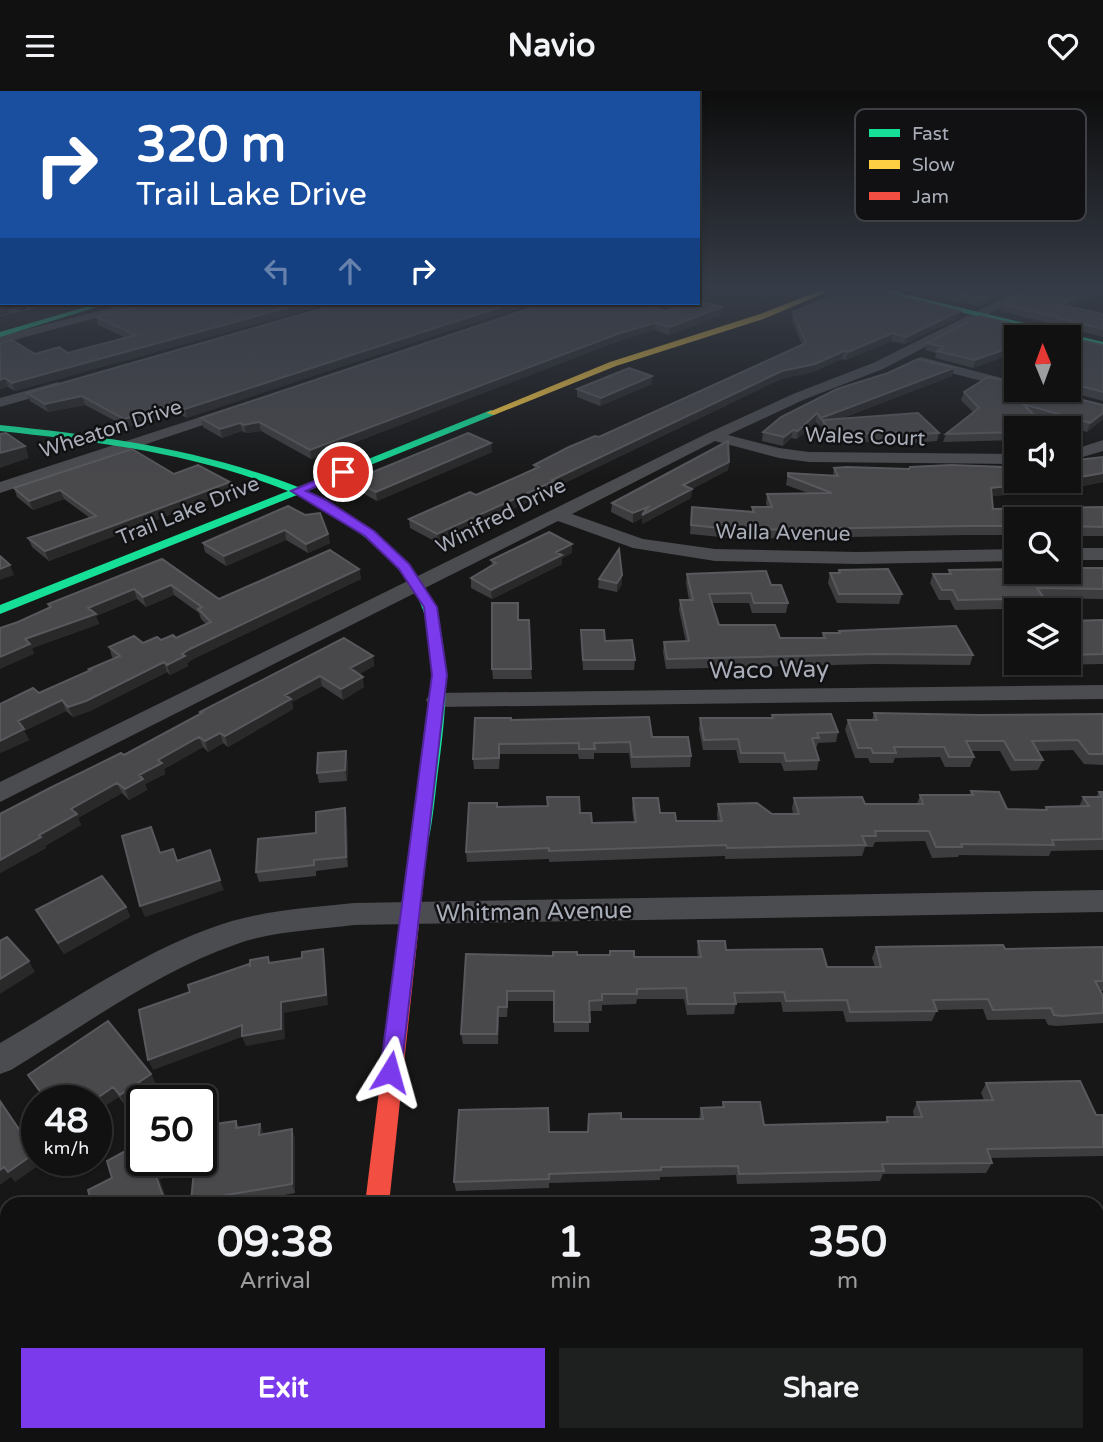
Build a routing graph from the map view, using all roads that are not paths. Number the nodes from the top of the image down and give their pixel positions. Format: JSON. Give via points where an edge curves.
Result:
{"nodes":[{"id":1,"x":644,"y":354,"type":"edge"},
{"id":2,"x":904,"y":354,"type":"edge"},
{"id":3,"x":900,"y":356,"type":"junction"},
{"id":4,"x":72,"y":383,"type":"edge"},
{"id":5,"x":1004,"y":383,"type":"edge"},
{"id":6,"x":0,"y":403,"type":"edge"},
{"id":7,"x":252,"y":404,"type":"edge"},
{"id":8,"x":0,"y":428,"type":"edge"},
{"id":9,"x":713,"y":436,"type":"junction"},
{"id":10,"x":133,"y":443,"type":"junction"},
{"id":11,"x":1103,"y":445,"type":"edge"},
{"id":12,"x":1081,"y":453,"type":"edge"},
{"id":13,"x":1004,"y":459,"type":"edge"},
{"id":14,"x":0,"y":488,"type":"edge"},
{"id":15,"x":296,"y":491,"type":"junction"},
{"id":16,"x":555,"y":514,"type":"junction"},
{"id":17,"x":1081,"y":554,"type":"edge"},
{"id":18,"x":1103,"y":554,"type":"edge"},
{"id":19,"x":1004,"y":555,"type":"edge"},
{"id":20,"x":417,"y":583,"type":"junction"},
{"id":21,"x":0,"y":610,"type":"edge"},
{"id":22,"x":1103,"y":692,"type":"edge"},
{"id":23,"x":437,"y":700,"type":"junction"},
{"id":24,"x":0,"y":793,"type":"edge"},
{"id":25,"x":1103,"y":901,"type":"edge"},
{"id":26,"x":411,"y":915,"type":"junction"},
{"id":27,"x":0,"y":1060,"type":"edge"},
{"id":28,"x":378,"y":1197,"type":"edge"}],
"edges":[{"from":1,"to":15,"type":"street","name":"Trail Lake Drive"},
{"from":2,"to":3,"type":"street","name":"Winifred Drive"},
{"from":3,"to":5,"type":"street"},
{"from":3,"to":9,"type":"street","name":"Winifred Drive"},
{"from":4,"to":6,"type":"street"},
{"from":7,"to":10,"type":"street","name":"Wheaton Drive"},
{"from":8,"to":10,"type":"street"},
{"from":9,"to":13,"type":"street","name":"Wales Court","via":[[809,457]]},
{"from":9,"to":16,"type":"street","name":"Winifred Drive"},
{"from":10,"to":14,"type":"street","name":"Wheaton Drive"},
{"from":10,"to":15,"type":"street","via":[[195,455]]},
{"from":11,"to":12,"type":"street"},
{"from":15,"to":20,"type":"street","via":[[369,533]]},
{"from":15,"to":21,"type":"street","name":"Trail Lake Drive"},
{"from":16,"to":19,"type":"street","name":"Walla Avenue","via":[[640,544],[715,555]]},
{"from":16,"to":20,"type":"street","name":"Winifred Drive"},
{"from":17,"to":18,"type":"street"},
{"from":20,"to":23,"type":"street","via":[[430,607],[434,629],[440,675]]},
{"from":20,"to":24,"type":"street","name":"Winifred Drive"},
{"from":22,"to":23,"type":"street","name":"Waco Way"},
{"from":23,"to":26,"type":"street"},
{"from":25,"to":26,"type":"street","name":"Whitman Avenue"},
{"from":26,"to":27,"type":"street","name":"Whitman Avenue","via":[[354,914],[235,932],[154,968]]},
{"from":26,"to":28,"type":"street"}]}
